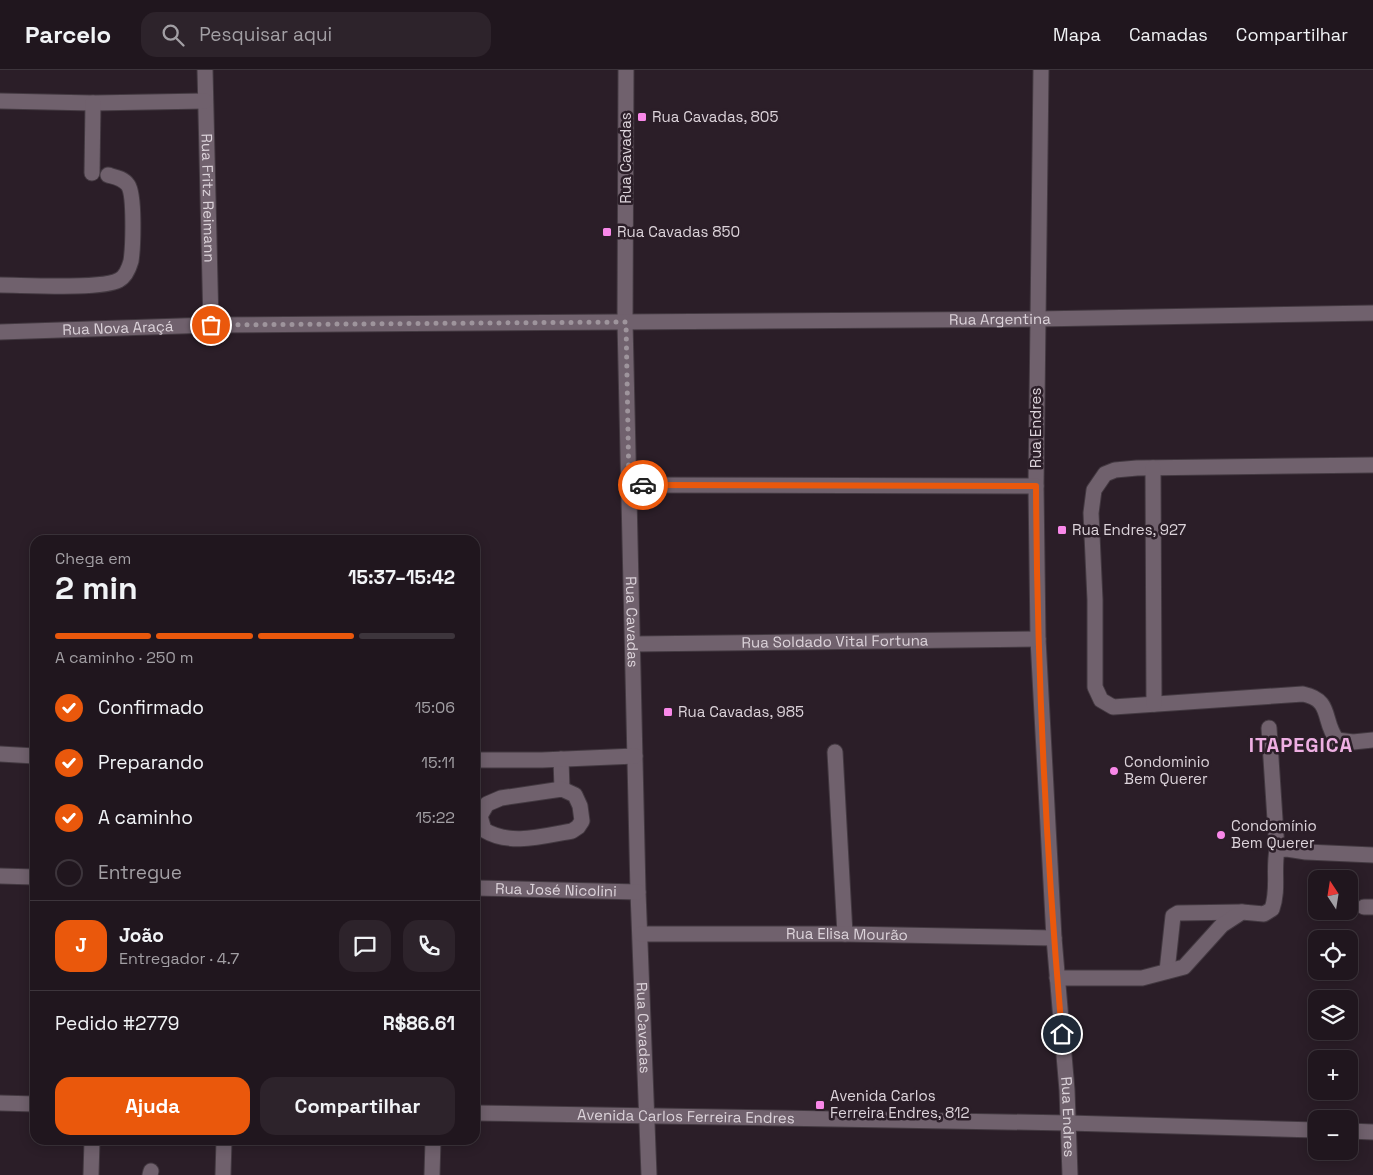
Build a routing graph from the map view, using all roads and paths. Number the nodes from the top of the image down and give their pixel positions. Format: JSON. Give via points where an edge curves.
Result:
{"nodes":[{"id":1,"x":204,"y":70,"type":"edge"},
{"id":2,"x":626,"y":70,"type":"edge"},
{"id":3,"x":1041,"y":70,"type":"edge"},
{"id":4,"x":0,"y":101,"type":"edge"},
{"id":5,"x":205,"y":101,"type":"junction"},
{"id":6,"x":94,"y":102,"type":"junction"},
{"id":7,"x":92,"y":174,"type":"dead end"},
{"id":8,"x":108,"y":175,"type":"dead end"},
{"id":9,"x":0,"y":284,"type":"edge"},
{"id":10,"x":1373,"y":313,"type":"edge"},
{"id":11,"x":1037,"y":319,"type":"junction"},
{"id":12,"x":626,"y":322,"type":"junction"},
{"id":13,"x":211,"y":325,"type":"junction"},
{"id":14,"x":0,"y":332,"type":"edge"},
{"id":15,"x":1373,"y":465,"type":"edge"},
{"id":16,"x":1153,"y":468,"type":"junction"},
{"id":17,"x":629,"y":485,"type":"junction"},
{"id":18,"x":1036,"y":486,"type":"junction"},
{"id":19,"x":1038,"y":639,"type":"junction"},
{"id":20,"x":633,"y":644,"type":"junction"},
{"id":21,"x":1154,"y":704,"type":"junction"},
{"id":22,"x":1268,"y":728,"type":"dead end"},
{"id":23,"x":1373,"y":740,"type":"edge"},
{"id":24,"x":835,"y":752,"type":"dead end"},
{"id":25,"x":0,"y":754,"type":"edge"},
{"id":26,"x":30,"y":756,"type":"edge"},
{"id":27,"x":635,"y":756,"type":"junction"},
{"id":28,"x":561,"y":759,"type":"junction"},
{"id":29,"x":480,"y":760,"type":"edge"},
{"id":30,"x":562,"y":789,"type":"junction"},
{"id":31,"x":1277,"y":850,"type":"junction"},
{"id":32,"x":1373,"y":855,"type":"edge"},
{"id":33,"x":0,"y":876,"type":"edge"},
{"id":34,"x":30,"y":877,"type":"edge"},
{"id":35,"x":480,"y":888,"type":"edge"},
{"id":36,"x":638,"y":892,"type":"junction"},
{"id":37,"x":1242,"y":912,"type":"junction"},
{"id":38,"x":641,"y":934,"type":"junction"},
{"id":39,"x":844,"y":934,"type":"junction"},
{"id":40,"x":1054,"y":938,"type":"junction"},
{"id":41,"x":1167,"y":971,"type":"junction"},
{"id":42,"x":1057,"y":978,"type":"junction"},
{"id":43,"x":0,"y":1103,"type":"edge"},
{"id":44,"x":30,"y":1104,"type":"edge"},
{"id":45,"x":480,"y":1114,"type":"edge"},
{"id":46,"x":647,"y":1117,"type":"junction"},
{"id":47,"x":1068,"y":1123,"type":"junction"},
{"id":48,"x":1308,"y":1130,"type":"edge"},
{"id":49,"x":1358,"y":1131,"type":"edge"},
{"id":50,"x":1373,"y":1132,"type":"edge"},
{"id":51,"x":92,"y":1145,"type":"edge"},
{"id":52,"x":224,"y":1145,"type":"edge"},
{"id":53,"x":433,"y":1145,"type":"edge"},
{"id":54,"x":91,"y":1175,"type":"edge"},
{"id":55,"x":223,"y":1175,"type":"edge"},
{"id":56,"x":432,"y":1175,"type":"edge"},
{"id":57,"x":649,"y":1175,"type":"edge"},
{"id":58,"x":1070,"y":1175,"type":"edge"}],
"edges":[{"from":1,"to":5,"type":"street","name":"Rua Fritz Reimann"},
{"from":2,"to":12,"type":"street","name":"Rua Cavadas"},
{"from":3,"to":11,"type":"street","name":"Rua Endres"},
{"from":4,"to":6,"type":"street"},
{"from":5,"to":6,"type":"street"},
{"from":5,"to":13,"type":"street","name":"Rua Fritz Reimann"},
{"from":6,"to":7,"type":"street"},
{"from":8,"to":9,"type":"street","via":[[127,183],[131,191],[131,261],[126,273],[119,280],[92,285]]},
{"from":10,"to":11,"type":"street","name":"Rua Argentina"},
{"from":11,"to":12,"type":"street","name":"Rua Argentina"},
{"from":11,"to":18,"type":"street","name":"Rua Endres"},
{"from":12,"to":13,"type":"street","name":"Rua Nova Araçá"},
{"from":12,"to":17,"type":"street","name":"Rua Cavadas"},
{"from":13,"to":14,"type":"street","name":"Rua Nova Araçá"},
{"from":15,"to":16,"type":"street"},
{"from":16,"to":21,"type":"street"},
{"from":16,"to":21,"type":"street","via":[[1115,470],[1105,474],[1094,490],[1091,513],[1095,687],[1101,700],[1113,707]]},
{"from":17,"to":18,"type":"street"},
{"from":17,"to":20,"type":"street","name":"Rua Cavadas"},
{"from":18,"to":19,"type":"street","name":"Rua Endres"},
{"from":19,"to":20,"type":"street","name":"Rua Soldado Vital Fortuna"},
{"from":19,"to":40,"type":"street","name":"Rua Endres"},
{"from":20,"to":27,"type":"street","name":"Rua Cavadas"},
{"from":21,"to":23,"type":"street","via":[[1303,694],[1314,696],[1322,703],[1331,733],[1337,740]]},
{"from":22,"to":31,"type":"street"},
{"from":24,"to":39,"type":"street"},
{"from":25,"to":26,"type":"street"},
{"from":27,"to":28,"type":"street"},
{"from":27,"to":36,"type":"street","name":"Rua Cavadas"},
{"from":28,"to":29,"type":"street"},
{"from":28,"to":30,"type":"street"},
{"from":30,"to":30,"type":"street","via":[[575,795],[580,806],[582,821],[572,831],[521,839],[493,836],[484,830],[480,816],[487,804],[501,798]]},
{"from":31,"to":32,"type":"street"},
{"from":31,"to":37,"type":"street","via":[[1276,897],[1272,909],[1264,914]]},
{"from":33,"to":34,"type":"street"},
{"from":35,"to":36,"type":"street","name":"Rua José Nicolini"},
{"from":36,"to":38,"type":"street","name":"Rua Cavadas"},
{"from":37,"to":41,"type":"street","via":[[1222,925],[1184,967]]},
{"from":37,"to":41,"type":"street","via":[[1178,913],[1174,916]]},
{"from":38,"to":39,"type":"street","name":"Rua Elisa Mourão"},
{"from":38,"to":46,"type":"street","name":"Rua Cavadas"},
{"from":39,"to":40,"type":"street","name":"Rua Elisa Mourão"},
{"from":40,"to":42,"type":"street","name":"Rua Endres"},
{"from":41,"to":42,"type":"street","via":[[1142,978]]},
{"from":42,"to":47,"type":"street","name":"Rua Endres"},
{"from":43,"to":44,"type":"street"},
{"from":45,"to":46,"type":"street","name":"Avenida Carlos Ferreira Endres"},
{"from":46,"to":47,"type":"street","name":"Avenida Carlos Ferreira Endres"},
{"from":46,"to":57,"type":"street","name":"Rua Cavadas"},
{"from":47,"to":48,"type":"street","name":"Avenida Carlos Ferreira Endres"},
{"from":47,"to":58,"type":"street","name":"Rua Endres"},
{"from":49,"to":50,"type":"street"},
{"from":51,"to":54,"type":"street"},
{"from":52,"to":55,"type":"street"},
{"from":53,"to":56,"type":"street"}]}
